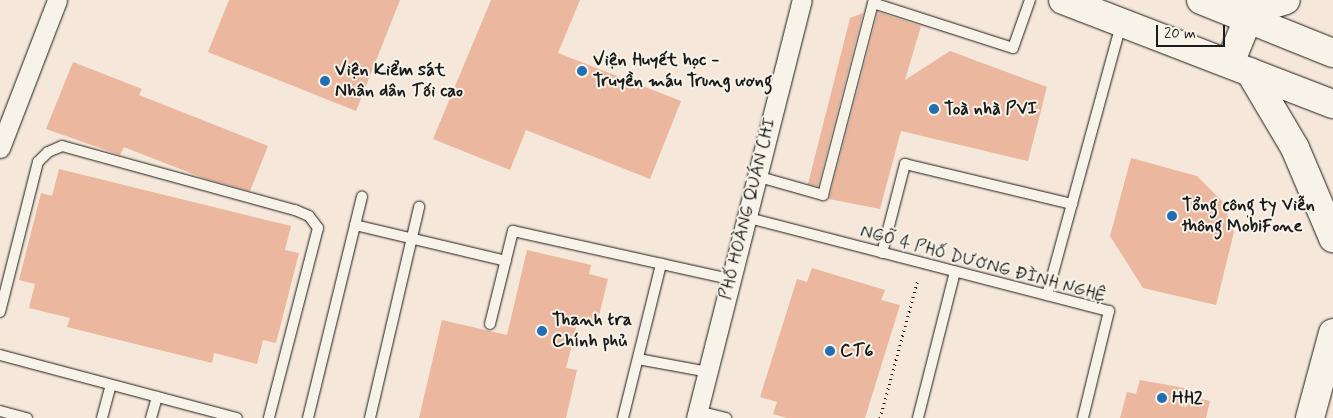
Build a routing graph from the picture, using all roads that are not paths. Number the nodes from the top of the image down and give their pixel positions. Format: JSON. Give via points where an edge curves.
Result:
{"nodes":[{"id":1,"x":57,"y":0,"type":"edge"},
{"id":2,"x":802,"y":0,"type":"edge"},
{"id":3,"x":1030,"y":0,"type":"edge"},
{"id":4,"x":1063,"y":0,"type":"edge"},
{"id":5,"x":1201,"y":0,"type":"edge"},
{"id":6,"x":1286,"y":0,"type":"edge"},
{"id":7,"x":886,"y":3,"type":"edge"},
{"id":8,"x":1243,"y":17,"type":"junction"},
{"id":9,"x":1121,"y":24,"type":"junction"},
{"id":10,"x":1333,"y":53,"type":"edge"},
{"id":11,"x":1240,"y":68,"type":"junction"},
{"id":12,"x":1333,"y":104,"type":"edge"},
{"id":13,"x":0,"y":148,"type":"edge"},
{"id":14,"x":756,"y":176,"type":"junction"},
{"id":15,"x":362,"y":196,"type":"dead end"},
{"id":16,"x":1072,"y":204,"type":"junction"},
{"id":17,"x":419,"y":207,"type":"dead end"},
{"id":18,"x":745,"y":217,"type":"junction"},
{"id":19,"x":355,"y":225,"type":"junction"},
{"id":20,"x":412,"y":238,"type":"junction"},
{"id":21,"x":1333,"y":238,"type":"edge"},
{"id":22,"x":882,"y":253,"type":"junction"},
{"id":23,"x":506,"y":261,"type":"junction"},
{"id":24,"x":661,"y":264,"type":"junction"},
{"id":25,"x":955,"y":272,"type":"junction"},
{"id":26,"x":730,"y":279,"type":"junction"},
{"id":27,"x":1047,"y":296,"type":"junction"},
{"id":28,"x":0,"y":312,"type":"edge"},
{"id":29,"x":490,"y":324,"type":"dead end"},
{"id":30,"x":1333,"y":333,"type":"edge"},
{"id":31,"x":0,"y":355,"type":"edge"},
{"id":32,"x":638,"y":359,"type":"junction"},
{"id":33,"x":708,"y":372,"type":"junction"},
{"id":34,"x":111,"y":385,"type":"junction"},
{"id":35,"x":157,"y":397,"type":"junction"},
{"id":36,"x":0,"y":411,"type":"edge"},
{"id":37,"x":697,"y":415,"type":"edge"},
{"id":38,"x":27,"y":418,"type":"edge"},
{"id":39,"x":102,"y":418,"type":"edge"},
{"id":40,"x":151,"y":418,"type":"edge"},
{"id":41,"x":237,"y":418,"type":"edge"},
{"id":42,"x":269,"y":418,"type":"edge"},
{"id":43,"x":308,"y":418,"type":"edge"},
{"id":44,"x":370,"y":418,"type":"edge"},
{"id":45,"x":623,"y":418,"type":"edge"},
{"id":46,"x":726,"y":418,"type":"edge"},
{"id":47,"x":918,"y":418,"type":"edge"},
{"id":48,"x":1083,"y":418,"type":"edge"},
{"id":49,"x":1310,"y":418,"type":"edge"}],
"edges":[{"from":1,"to":13,"type":"street"},
{"from":2,"to":14,"type":"street","name":"PHỐ HOÀNG QUÁN CHI"},
{"from":3,"to":7,"type":"lane","via":[[1013,48]]},
{"from":4,"to":9,"type":"main road"},
{"from":5,"to":8,"type":"main road"},
{"from":6,"to":8,"type":"main road"},
{"from":7,"to":14,"type":"lane","via":[[873,3],[824,195]]},
{"from":8,"to":10,"type":"main road"},
{"from":8,"to":11,"type":"main road"},
{"from":9,"to":11,"type":"main road"},
{"from":9,"to":16,"type":"lane"},
{"from":11,"to":12,"type":"main road"},
{"from":11,"to":21,"type":"main road","via":[[1295,148]]},
{"from":14,"to":18,"type":"street","name":"PHỐ HOÀNG QUÁN CHI"},
{"from":15,"to":19,"type":"lane"},
{"from":16,"to":22,"type":"lane","via":[[905,164]]},
{"from":16,"to":27,"type":"lane"},
{"from":17,"to":20,"type":"lane"},
{"from":18,"to":22,"type":"lane","name":"NGÕ 4 PHỐ DƯƠNG ĐÌNH NGHỆ"},
{"from":18,"to":26,"type":"street","name":"PHỐ HOÀNG QUÁN CHI"},
{"from":19,"to":20,"type":"lane"},
{"from":19,"to":43,"type":"lane"},
{"from":20,"to":23,"type":"lane"},
{"from":20,"to":44,"type":"lane"},
{"from":22,"to":25,"type":"lane","name":"NGÕ 4 PHỐ DƯƠNG ĐÌNH NGHỆ"},
{"from":23,"to":24,"type":"lane","via":[[513,231]]},
{"from":23,"to":29,"type":"lane"},
{"from":24,"to":26,"type":"lane"},
{"from":24,"to":32,"type":"lane"},
{"from":25,"to":27,"type":"lane","name":"NGÕ 4 PHỐ DƯƠNG ĐÌNH NGHỆ"},
{"from":25,"to":47,"type":"lane"},
{"from":26,"to":33,"type":"street","name":"PHỐ HOÀNG QUÁN CHI"},
{"from":27,"to":48,"type":"lane","name":"NGÕ 4 PHỐ DƯƠNG ĐÌNH NGHỆ","via":[[1109,311]]},
{"from":28,"to":42,"type":"lane","via":[[38,162],[48,152],[62,146],[295,210],[309,216],[318,228]]},
{"from":30,"to":49,"type":"main road"},
{"from":31,"to":34,"type":"lane"},
{"from":32,"to":33,"type":"lane"},
{"from":32,"to":45,"type":"lane"},
{"from":33,"to":37,"type":"street","name":"PHỐ HOÀNG QUÁN CHI"},
{"from":34,"to":35,"type":"lane"},
{"from":34,"to":39,"type":"lane"},
{"from":35,"to":40,"type":"lane"},
{"from":35,"to":41,"type":"lane"},
{"from":36,"to":38,"type":"lane"},
{"from":37,"to":46,"type":"lane"}]}
